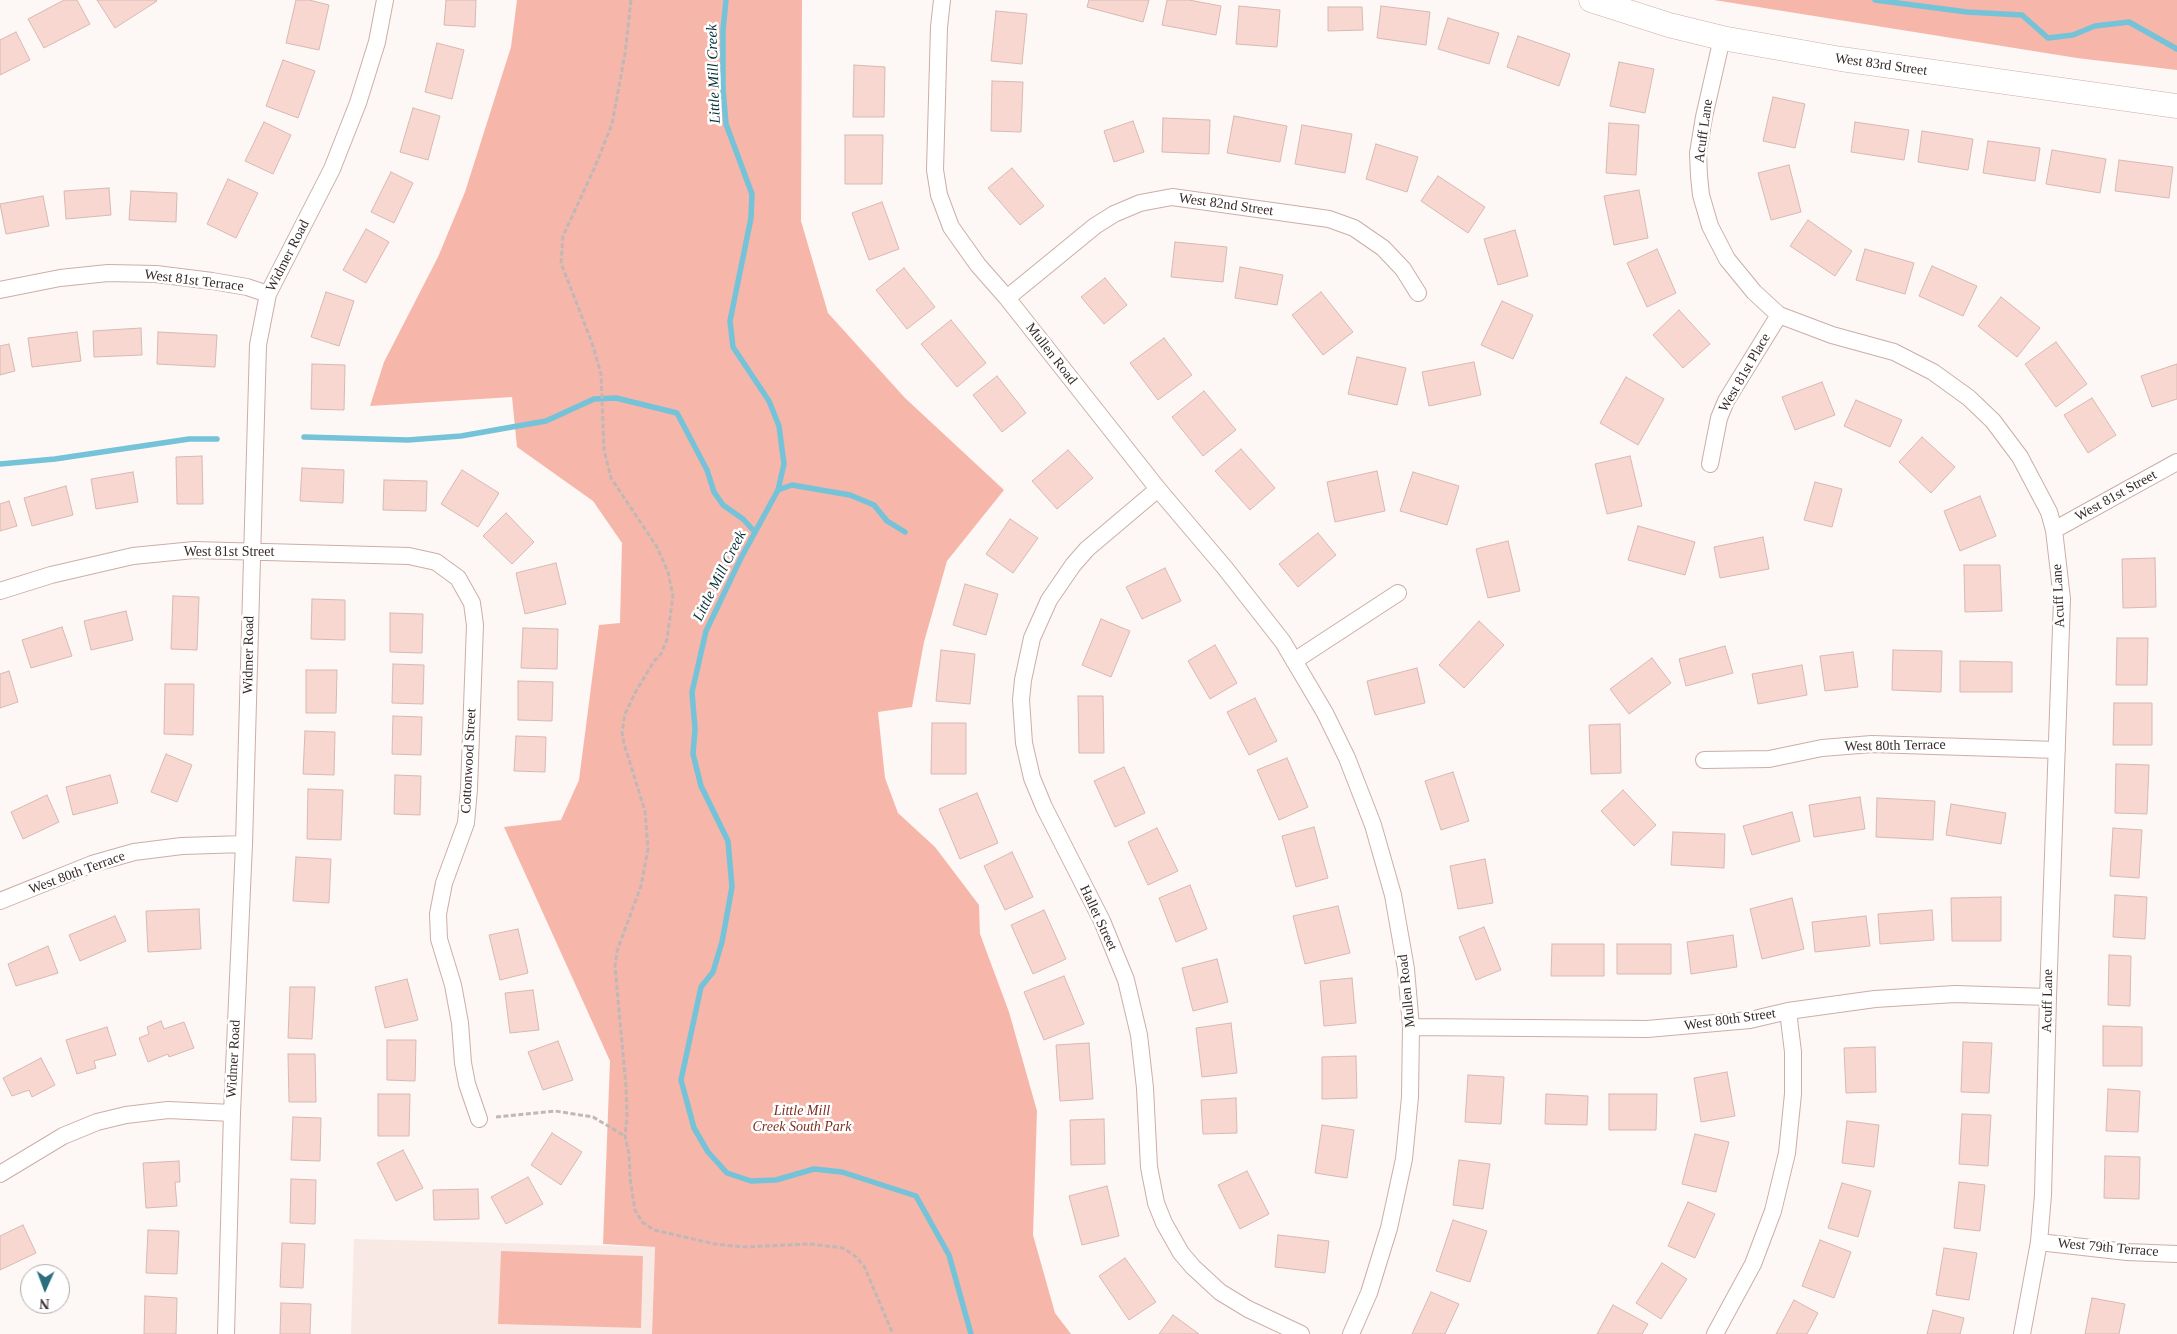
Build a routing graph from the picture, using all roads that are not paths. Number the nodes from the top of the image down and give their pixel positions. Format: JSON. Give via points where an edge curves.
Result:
{"nodes":[{"id":1,"x":385,"y":0,"type":"edge"},
{"id":2,"x":942,"y":0,"type":"edge"},
{"id":3,"x":1590,"y":0,"type":"edge"},
{"id":4,"x":1722,"y":38,"type":"junction"},
{"id":5,"x":2177,"y":106,"type":"edge"},
{"id":6,"x":0,"y":290,"type":"edge"},
{"id":7,"x":1418,"y":293,"type":"dead end"},
{"id":8,"x":268,"y":294,"type":"junction"},
{"id":9,"x":1007,"y":298,"type":"junction"},
{"id":10,"x":1779,"y":315,"type":"junction"},
{"id":11,"x":2177,"y":462,"type":"edge"},
{"id":12,"x":1710,"y":464,"type":"dead end"},
{"id":13,"x":1158,"y":489,"type":"junction"},
{"id":14,"x":2054,"y":530,"type":"junction"},
{"id":15,"x":252,"y":550,"type":"junction"},
{"id":16,"x":458,"y":578,"type":"joint"},
{"id":17,"x":0,"y":591,"type":"edge"},
{"id":18,"x":1398,"y":593,"type":"dead end"},
{"id":19,"x":1294,"y":660,"type":"junction"},
{"id":20,"x":2057,"y":750,"type":"junction"},
{"id":21,"x":1704,"y":760,"type":"dead end"},
{"id":22,"x":244,"y":844,"type":"junction"},
{"id":23,"x":0,"y":902,"type":"edge"},
{"id":24,"x":2048,"y":997,"type":"junction"},
{"id":25,"x":1788,"y":1011,"type":"junction"},
{"id":26,"x":1411,"y":1027,"type":"junction"},
{"id":27,"x":232,"y":1113,"type":"junction"},
{"id":28,"x":479,"y":1119,"type":"road end"},
{"id":29,"x":0,"y":1174,"type":"edge"},
{"id":30,"x":2039,"y":1242,"type":"junction"},
{"id":31,"x":2177,"y":1254,"type":"edge"},
{"id":32,"x":226,"y":1334,"type":"edge"},
{"id":33,"x":1301,"y":1334,"type":"edge"},
{"id":34,"x":1351,"y":1334,"type":"edge"},
{"id":35,"x":1715,"y":1334,"type":"edge"},
{"id":36,"x":2022,"y":1334,"type":"edge"}],
"edges":[{"from":1,"to":8,"type":"street","name":"Widmer Road","via":[[377,42],[332,169]]},
{"from":2,"to":9,"type":"street","name":"Mullen Road","via":[[935,170],[939,195],[951,227],[965,249]]},
{"from":3,"to":4,"type":"street","name":"West 83rd Street"},
{"from":4,"to":5,"type":"street","name":"West 83rd Street","via":[[1841,59]]},
{"from":4,"to":10,"type":"street","name":"Acuff Lane","via":[[1698,153],[1701,195],[1710,226],[1727,259],[1754,292]]},
{"from":6,"to":8,"type":"street","name":"West 81st Terrace","via":[[70,277],[156,274],[247,287]]},
{"from":7,"to":9,"type":"street","name":"West 82nd Street","via":[[1403,269],[1383,248],[1354,228],[1329,219],[1172,197],[1140,203],[1114,214]]},
{"from":8,"to":15,"type":"street","name":"Widmer Road","via":[[258,345]]},
{"from":9,"to":13,"type":"street","name":"Mullen Road"},
{"from":10,"to":12,"type":"street","name":"West 81st Place","via":[[1726,401],[1719,418]]},
{"from":10,"to":14,"type":"street","name":"Acuff Lane","via":[[1826,333],[1894,352],[1933,372],[1969,398],[2020,457],[2049,512]]},
{"from":11,"to":14,"type":"street","name":"West 81st Street"},
{"from":13,"to":19,"type":"street","name":"Mullen Road","via":[[1283,642]]},
{"from":13,"to":33,"type":"street","name":"Hallet Street","via":[[1087,549],[1049,600],[1032,638],[1024,672],[1021,700],[1024,743],[1032,778],[1044,807],[1102,921],[1126,980],[1139,1035],[1149,1167],[1156,1203],[1164,1223],[1181,1253],[1220,1292]]},
{"from":14,"to":20,"type":"street","name":"Acuff Lane","via":[[2062,599]]},
{"from":15,"to":16,"type":"street","name":"West 81st Street","via":[[409,556],[436,562]]},
{"from":15,"to":17,"type":"street","name":"West 81st Street","via":[[194,550],[133,556]]},
{"from":15,"to":22,"type":"street","name":"Widmer Road"},
{"from":16,"to":28,"type":"street","name":"Cottonwood Street","via":[[472,603],[475,626],[469,790],[466,823],[444,883],[438,914],[439,939],[453,984],[460,1023],[463,1064]]},
{"from":18,"to":19,"type":"street"},
{"from":19,"to":26,"type":"street","name":"Mullen Road","via":[[1347,758],[1373,825],[1394,904],[1406,969]]},
{"from":20,"to":21,"type":"street","name":"West 80th Terrace","via":[[1872,744],[1822,748],[1769,759]]},
{"from":20,"to":24,"type":"street","name":"Acuff Lane"},
{"from":22,"to":23,"type":"street","name":"West 80th Terrace","via":[[182,846],[134,852],[92,864]]},
{"from":22,"to":27,"type":"street","name":"Widmer Road"},
{"from":24,"to":25,"type":"street","name":"West 80th Street","via":[[1955,994],[1875,999]]},
{"from":24,"to":30,"type":"street","name":"Acuff Lane"},
{"from":25,"to":26,"type":"street","name":"West 80th Street","via":[[1750,1020],[1647,1029]]},
{"from":25,"to":35,"type":"street","via":[[1793,1086],[1786,1153],[1773,1211],[1753,1264]]},
{"from":26,"to":34,"type":"street","name":"Mullen Road","via":[[1410,1097],[1404,1159],[1390,1228],[1369,1293]]},
{"from":27,"to":29,"type":"street","via":[[168,1110],[97,1122],[63,1136]]},
{"from":27,"to":32,"type":"street","name":"Widmer Road"},
{"from":30,"to":31,"type":"street","name":"West 79th Terrace"},
{"from":30,"to":36,"type":"street","name":"Acuff Lane"}]}
